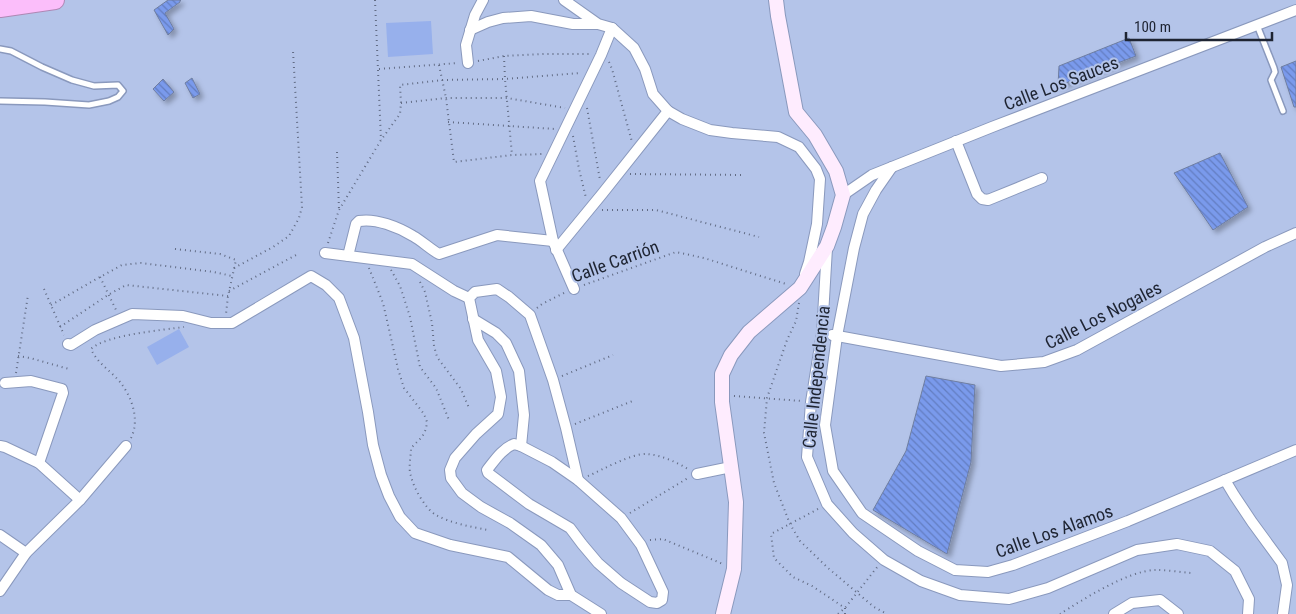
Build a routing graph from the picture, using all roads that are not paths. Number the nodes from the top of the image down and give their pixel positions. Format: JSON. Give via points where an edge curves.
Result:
{"nodes":[{"id":1,"x":55,"y":0,"type":"edge"},
{"id":2,"x":483,"y":0,"type":"edge"},
{"id":3,"x":564,"y":0,"type":"edge"},
{"id":4,"x":776,"y":0,"type":"edge"},
{"id":5,"x":0,"y":8,"type":"edge"},
{"id":6,"x":1296,"y":10,"type":"edge"},
{"id":7,"x":598,"y":24,"type":"junction"},
{"id":8,"x":1256,"y":24,"type":"junction"},
{"id":9,"x":612,"y":28,"type":"junction"},
{"id":10,"x":470,"y":30,"type":"junction"},
{"id":11,"x":0,"y":49,"type":"edge"},
{"id":12,"x":468,"y":62,"type":"road end"},
{"id":13,"x":0,"y":101,"type":"edge"},
{"id":14,"x":668,"y":111,"type":"junction"},
{"id":15,"x":1283,"y":111,"type":"dead end"},
{"id":16,"x":956,"y":141,"type":"junction"},
{"id":17,"x":892,"y":167,"type":"junction"},
{"id":18,"x":1042,"y":178,"type":"dead end"},
{"id":19,"x":843,"y":195,"type":"junction"},
{"id":20,"x":1296,"y":232,"type":"edge"},
{"id":21,"x":554,"y":245,"type":"junction"},
{"id":22,"x":827,"y":246,"type":"junction"},
{"id":23,"x":325,"y":253,"type":"road end"},
{"id":24,"x":348,"y":256,"type":"junction"},
{"id":25,"x":800,"y":288,"type":"junction"},
{"id":26,"x":574,"y":289,"type":"road end"},
{"id":27,"x":469,"y":298,"type":"junction"},
{"id":28,"x":473,"y":319,"type":"junction"},
{"id":29,"x":822,"y":333,"type":"junction"},
{"id":30,"x":837,"y":336,"type":"junction"},
{"id":31,"x":68,"y":344,"type":"road end"},
{"id":32,"x":10,"y":383,"type":"road end"},
{"id":33,"x":0,"y":446,"type":"edge"},
{"id":34,"x":126,"y":446,"type":"road end"},
{"id":35,"x":521,"y":446,"type":"junction"},
{"id":36,"x":1296,"y":450,"type":"edge"},
{"id":37,"x":39,"y":463,"type":"junction"},
{"id":38,"x":731,"y":467,"type":"junction"},
{"id":39,"x":697,"y":474,"type":"road end"},
{"id":40,"x":578,"y":480,"type":"junction"},
{"id":41,"x":1225,"y":480,"type":"junction"},
{"id":42,"x":80,"y":500,"type":"junction"},
{"id":43,"x":0,"y":535,"type":"edge"},
{"id":44,"x":26,"y":553,"type":"junction"},
{"id":45,"x":0,"y":591,"type":"edge"},
{"id":46,"x":571,"y":595,"type":"junction"},
{"id":47,"x":600,"y":614,"type":"edge"},
{"id":48,"x":723,"y":614,"type":"edge"},
{"id":49,"x":1114,"y":614,"type":"edge"},
{"id":50,"x":1178,"y":614,"type":"edge"},
{"id":51,"x":1248,"y":614,"type":"edge"},
{"id":52,"x":1283,"y":614,"type":"edge"}],
"edges":[{"from":1,"to":5,"type":"highway"},
{"from":2,"to":10,"type":"street"},
{"from":3,"to":7,"type":"street"},
{"from":4,"to":19,"type":"street","via":[[796,112],[836,172]]},
{"from":6,"to":8,"type":"street","name":"Calle Los Sauces"},
{"from":7,"to":9,"type":"street"},
{"from":7,"to":10,"type":"street","via":[[573,24],[532,16],[502,18]]},
{"from":8,"to":15,"type":"lane","via":[[1274,68],[1271,80]]},
{"from":8,"to":16,"type":"street","name":"Calle Los Sauces"},
{"from":9,"to":14,"type":"street","via":[[634,48],[653,94]]},
{"from":9,"to":21,"type":"street","via":[[540,181]]},
{"from":10,"to":12,"type":"street","via":[[466,44]]},
{"from":11,"to":13,"type":"lane","via":[[11,51],[72,80],[94,86],[118,85],[123,91],[109,101],[88,105]]},
{"from":14,"to":21,"type":"street","via":[[590,210]]},
{"from":14,"to":25,"type":"street","via":[[710,130],[778,137],[799,147],[816,169],[820,179],[817,224]]},
{"from":16,"to":17,"type":"street","name":"Calle Los Sauces"},
{"from":16,"to":18,"type":"street","via":[[977,194],[982,199],[988,200]]},
{"from":17,"to":19,"type":"street","name":"Calle Los Sauces","via":[[872,175]]},
{"from":17,"to":30,"type":"street","name":"Calle Los Alamos","via":[[863,214]]},
{"from":19,"to":22,"type":"street","name":"Calle Independencia"},
{"from":20,"to":30,"type":"street","name":"Calle Los Nogales","via":[[1077,350],[1044,362],[1001,366]]},
{"from":21,"to":24,"type":"street","via":[[497,235],[440,254],[394,226],[362,220],[356,224]]},
{"from":21,"to":26,"type":"street"},
{"from":22,"to":25,"type":"street"},
{"from":22,"to":29,"type":"street","name":"Calle Independencia"},
{"from":23,"to":24,"type":"street"},
{"from":24,"to":27,"type":"street","via":[[412,264]]},
{"from":25,"to":38,"type":"street","via":[[748,332],[722,374],[722,402]]},
{"from":27,"to":28,"type":"street"},
{"from":27,"to":40,"type":"street","via":[[475,292],[497,289],[530,315],[566,428]]},
{"from":28,"to":35,"type":"street","via":[[506,343],[519,371],[524,416]]},
{"from":28,"to":46,"type":"street","via":[[478,340],[496,371],[501,397],[498,414],[455,458],[450,478],[462,493],[481,507],[541,545],[558,565]]},
{"from":29,"to":30,"type":"street","name":"Calle Los Nogales"},
{"from":29,"to":51,"type":"street","name":"Calle Independencia","via":[[811,402],[808,457],[827,504],[884,560],[921,581],[960,595],[1009,599],[1048,588],[1137,550],[1177,544],[1210,551],[1235,571],[1249,599]]},
{"from":30,"to":41,"type":"street","name":"Calle Los Alamos","via":[[825,425],[833,471],[862,513],[918,551],[955,570],[988,572],[1013,565]]},
{"from":31,"to":46,"type":"street","via":[[132,314],[183,316],[211,323],[232,323],[311,276],[338,298],[354,338],[373,445],[389,496],[400,517],[415,533],[450,545],[508,557],[548,590],[558,595]]},
{"from":32,"to":37,"type":"street","via":[[32,381],[62,389]]},
{"from":33,"to":37,"type":"street"},
{"from":34,"to":42,"type":"street"},
{"from":35,"to":40,"type":"street"},
{"from":35,"to":40,"type":"street","via":[[507,447],[487,470],[488,473],[529,504],[570,528],[598,563],[621,583],[650,602],[662,600],[663,592],[638,540],[621,518]]},
{"from":36,"to":41,"type":"street","name":"Calle Los Alamos"},
{"from":37,"to":42,"type":"street"},
{"from":38,"to":39,"type":"street"},
{"from":38,"to":48,"type":"street","via":[[736,502],[734,569]]},
{"from":41,"to":52,"type":"street","via":[[1282,563],[1287,585]]},
{"from":42,"to":44,"type":"street"},
{"from":43,"to":44,"type":"street"},
{"from":44,"to":45,"type":"street"},
{"from":46,"to":47,"type":"street"},
{"from":49,"to":50,"type":"street","via":[[1132,603],[1160,600]]}]}
